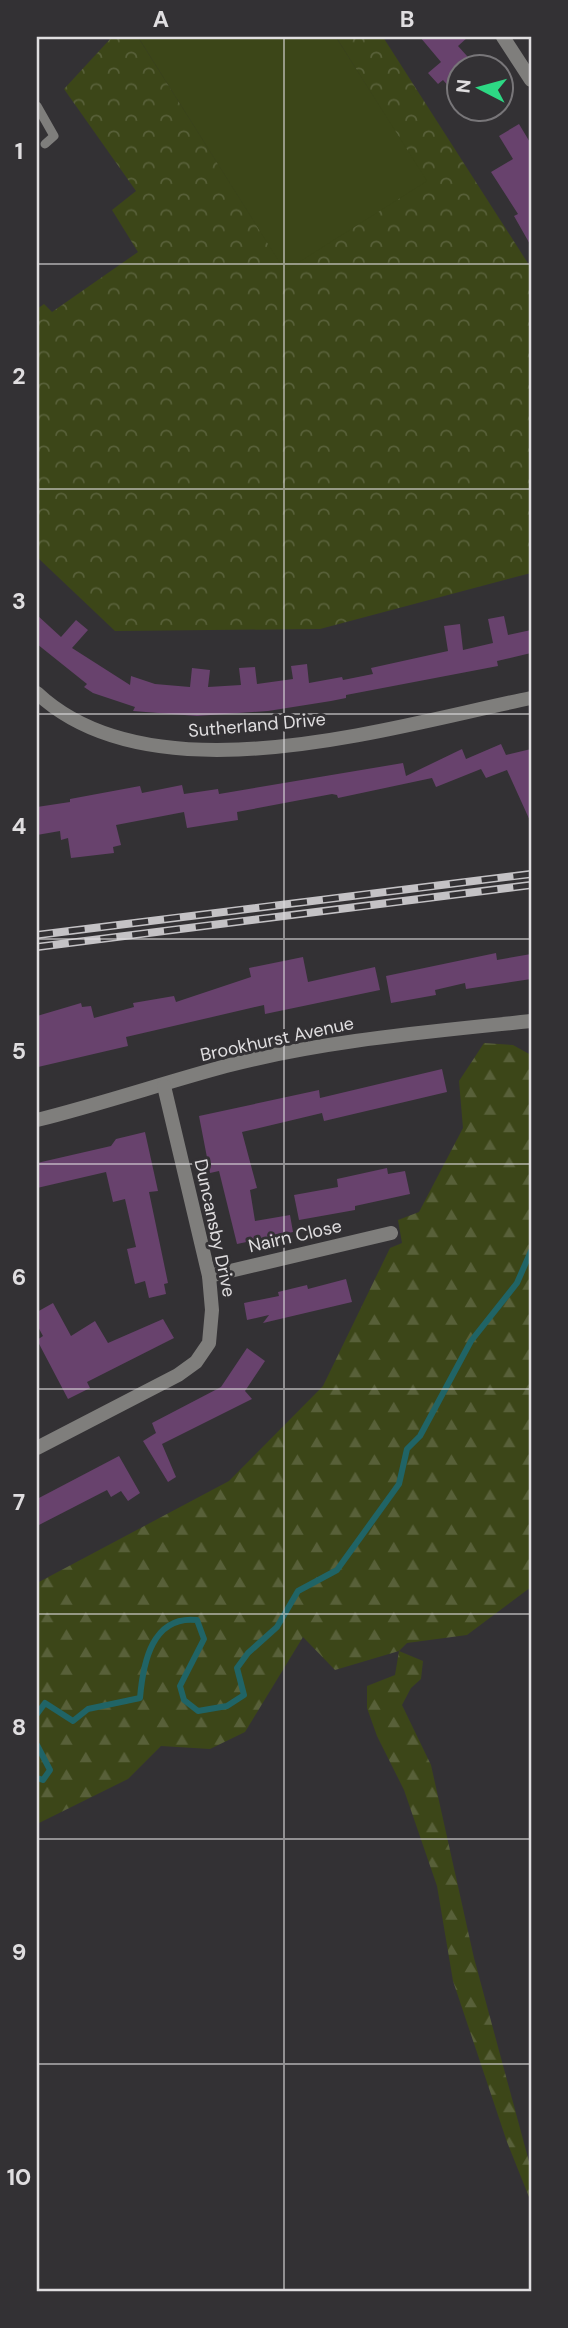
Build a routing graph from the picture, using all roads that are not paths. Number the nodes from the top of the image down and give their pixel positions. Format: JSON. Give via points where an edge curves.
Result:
{"nodes":[{"id":1,"x":503,"y":37,"type":"edge"},
{"id":2,"x":531,"y":80,"type":"edge"},
{"id":3,"x":37,"y":106,"type":"edge"},
{"id":4,"x":45,"y":144,"type":"dead end"},
{"id":5,"x":42,"y":698,"type":"edge"},
{"id":6,"x":531,"y":698,"type":"edge"},
{"id":7,"x":37,"y":715,"type":"edge"},
{"id":8,"x":531,"y":1021,"type":"edge"},
{"id":9,"x":164,"y":1086,"type":"junction"},
{"id":10,"x":37,"y":1120,"type":"edge"},
{"id":11,"x":391,"y":1233,"type":"dead end"},
{"id":12,"x":209,"y":1276,"type":"junction"},
{"id":13,"x":39,"y":1442,"type":"edge"}],
"edges":[{"from":1,"to":2,"type":"street"},
{"from":3,"to":4,"type":"lane","via":[[54,136]]},
{"from":5,"to":6,"type":"street","name":"Sutherland Drive","via":[[131,743],[183,750],[276,746],[340,737]]},
{"from":5,"to":7,"type":"street"},
{"from":8,"to":9,"type":"street","name":"Brookhurst Avenue","via":[[313,1048],[226,1066]]},
{"from":9,"to":10,"type":"street","name":"Brookhurst Avenue"},
{"from":9,"to":12,"type":"street","name":"Duncansby Drive"},
{"from":11,"to":12,"type":"street","name":"Nairn Close"},
{"from":12,"to":13,"type":"street","name":"Duncansby Drive","via":[[212,1327],[209,1343],[196,1362]]}]}
